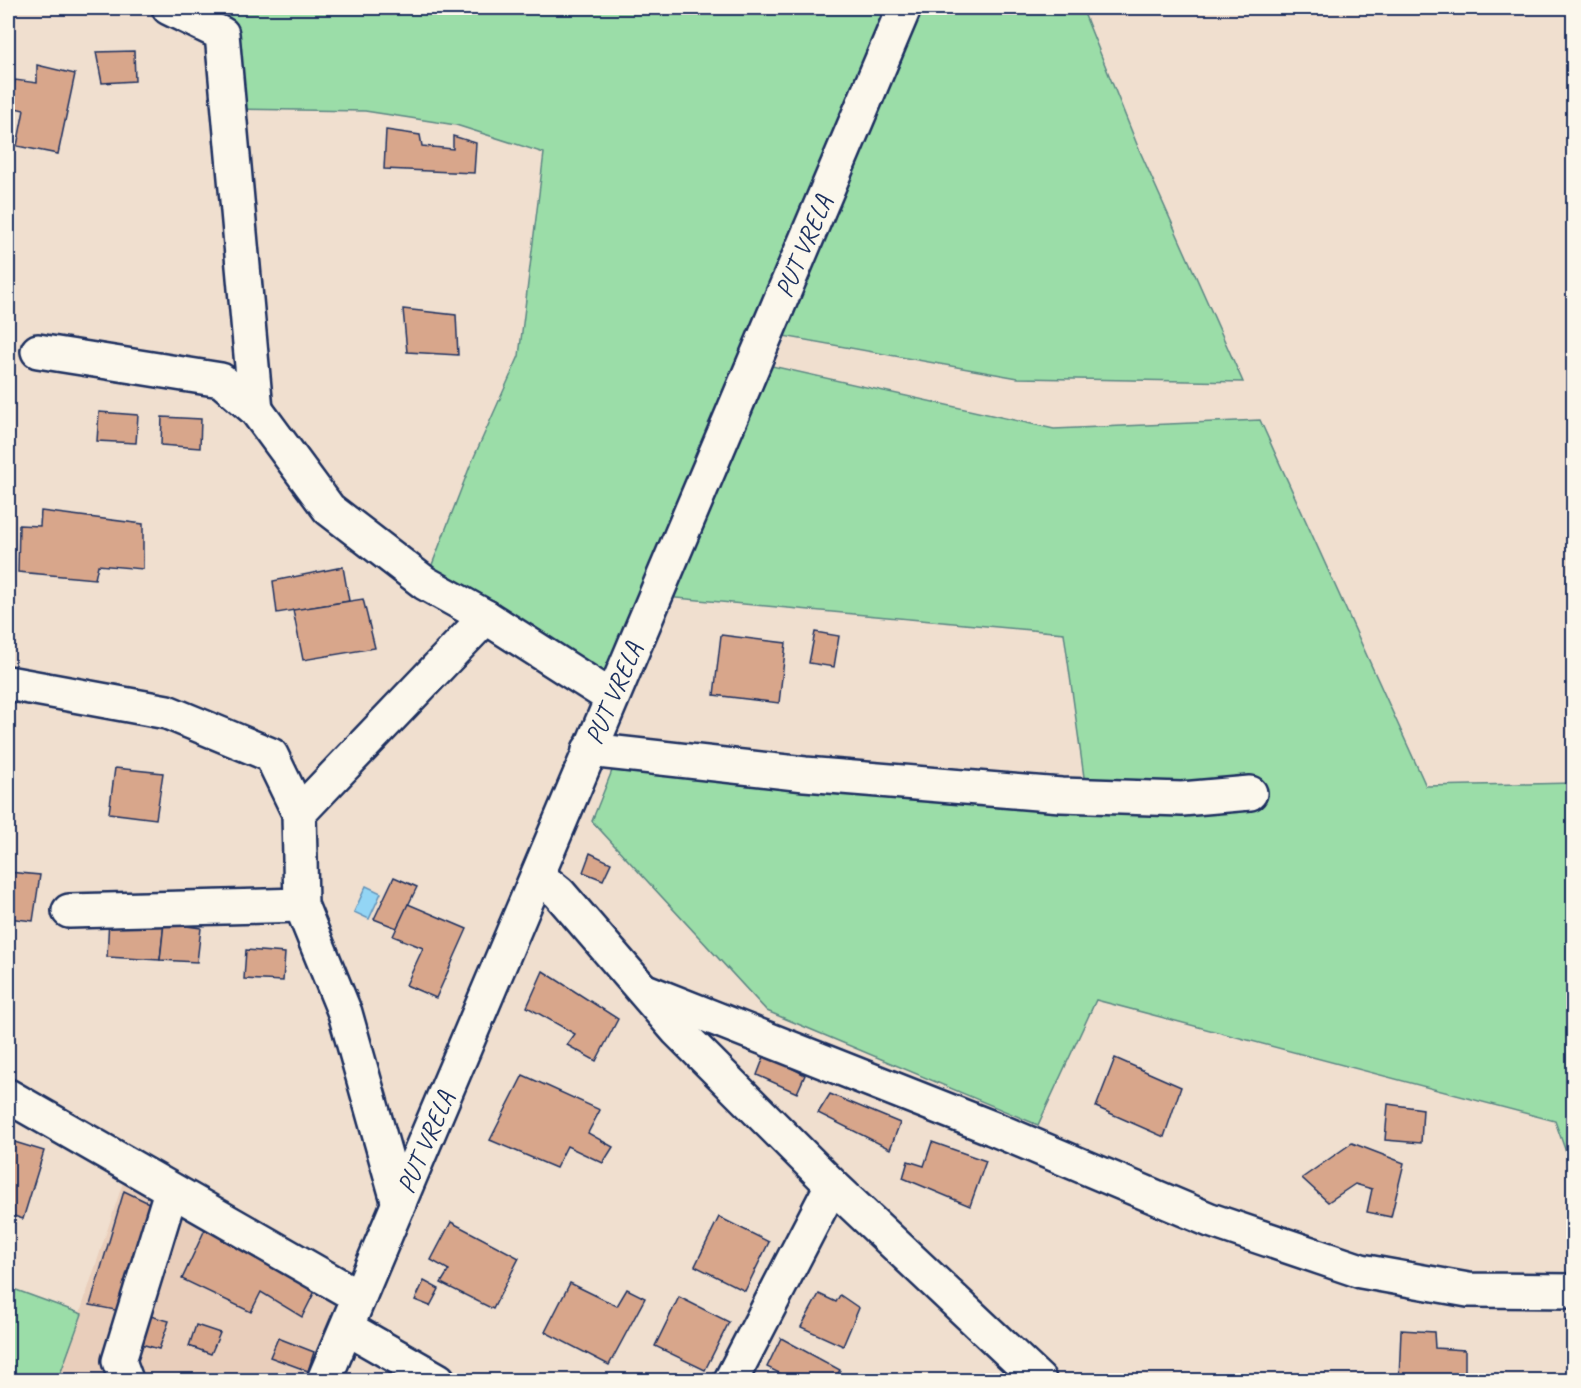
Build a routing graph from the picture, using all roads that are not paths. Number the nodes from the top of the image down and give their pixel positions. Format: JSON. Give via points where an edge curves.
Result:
{"nodes":[{"id":1,"x":169,"y":8,"type":"edge"},
{"id":2,"x":904,"y":8,"type":"edge"},
{"id":3,"x":38,"y":351,"type":"dead end"},
{"id":4,"x":256,"y":410,"type":"junction"},
{"id":5,"x":486,"y":617,"type":"junction"},
{"id":6,"x":8,"y":683,"type":"edge"},
{"id":7,"x":611,"y":697,"type":"junction"},
{"id":8,"x":589,"y":750,"type":"junction"},
{"id":9,"x":1250,"y":793,"type":"dead end"},
{"id":10,"x":299,"y":813,"type":"junction"},
{"id":11,"x":538,"y":876,"type":"junction"},
{"id":12,"x":301,"y":905,"type":"junction"},
{"id":13,"x":69,"y":910,"type":"dead end"},
{"id":14,"x":643,"y":990,"type":"junction"},
{"id":15,"x":8,"y":1096,"type":"edge"},
{"id":16,"x":832,"y":1185,"type":"junction"},
{"id":17,"x":171,"y":1191,"type":"junction"},
{"id":18,"x":399,"y":1204,"type":"junction"},
{"id":19,"x":1574,"y":1291,"type":"edge"},
{"id":20,"x":358,"y":1297,"type":"junction"},
{"id":21,"x":347,"y":1328,"type":"junction"},
{"id":22,"x":126,"y":1380,"type":"edge"},
{"id":23,"x":324,"y":1380,"type":"edge"},
{"id":24,"x":438,"y":1380,"type":"edge"},
{"id":25,"x":731,"y":1380,"type":"edge"},
{"id":26,"x":1039,"y":1380,"type":"edge"}],
"edges":[{"from":1,"to":4,"type":"street","via":[[222,34]]},
{"from":2,"to":7,"type":"street","name":"PUT VRELA"},
{"from":3,"to":4,"type":"street","via":[[221,380]]},
{"from":4,"to":5,"type":"street","via":[[329,509],[425,584]]},
{"from":5,"to":7,"type":"street"},
{"from":5,"to":10,"type":"street"},
{"from":6,"to":10,"type":"street","via":[[167,712],[271,755]]},
{"from":7,"to":8,"type":"street","name":"PUT VRELA"},
{"from":8,"to":9,"type":"street","via":[[805,774],[1061,795],[1182,799]]},
{"from":8,"to":11,"type":"street","name":"PUT VRELA"},
{"from":10,"to":12,"type":"street"},
{"from":11,"to":14,"type":"street","via":[[559,893]]},
{"from":11,"to":18,"type":"street","name":"PUT VRELA"},
{"from":12,"to":13,"type":"street"},
{"from":12,"to":18,"type":"street","via":[[345,1013]]},
{"from":14,"to":16,"type":"street","via":[[676,1030]]},
{"from":14,"to":19,"type":"street","via":[[992,1128],[1209,1220],[1361,1271],[1468,1290]]},
{"from":15,"to":17,"type":"street"},
{"from":16,"to":25,"type":"street"},
{"from":16,"to":26,"type":"street"},
{"from":17,"to":20,"type":"street"},
{"from":17,"to":22,"type":"street","via":[[119,1361]]},
{"from":18,"to":20,"type":"street","name":"PUT VRELA"},
{"from":20,"to":21,"type":"street","name":"PUT VRELA"},
{"from":21,"to":23,"type":"street","name":"PUT VRELA"},
{"from":21,"to":24,"type":"street"}]}
